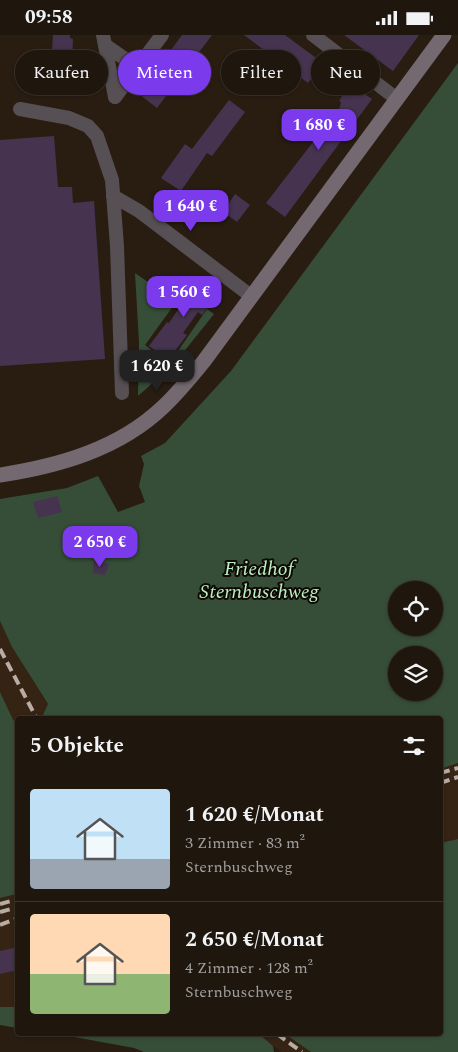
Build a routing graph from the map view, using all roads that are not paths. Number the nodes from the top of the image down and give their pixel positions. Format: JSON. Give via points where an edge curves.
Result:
{"nodes":[{"id":1,"x":162,"y":35,"type":"edge"},
{"id":2,"x":314,"y":35,"type":"edge"},
{"id":3,"x":444,"y":35,"type":"edge"},
{"id":4,"x":104,"y":40,"type":"edge"},
{"id":5,"x":151,"y":50,"type":"edge"},
{"id":6,"x":118,"y":51,"type":"edge"},
{"id":7,"x":118,"y":93,"type":"edge"},
{"id":8,"x":397,"y":99,"type":"junction"},
{"id":9,"x":20,"y":109,"type":"dead end"},
{"id":10,"x":113,"y":196,"type":"junction"},
{"id":11,"x":251,"y":296,"type":"junction"},
{"id":12,"x":122,"y":393,"type":"dead end"},
{"id":13,"x":0,"y":475,"type":"edge"}],
"edges":[{"from":1,"to":5,"type":"street"},
{"from":2,"to":8,"type":"street"},
{"from":3,"to":8,"type":"main road"},
{"from":4,"to":6,"type":"street"},
{"from":4,"to":7,"type":"street","via":[[115,97]]},
{"from":8,"to":11,"type":"main road"},
{"from":9,"to":10,"type":"street","via":[[69,118],[88,126],[96,136],[112,180]]},
{"from":10,"to":11,"type":"street","via":[[139,211]]},
{"from":10,"to":12,"type":"street"},
{"from":11,"to":13,"type":"main road","via":[[187,381],[148,421],[77,458]]}]}
